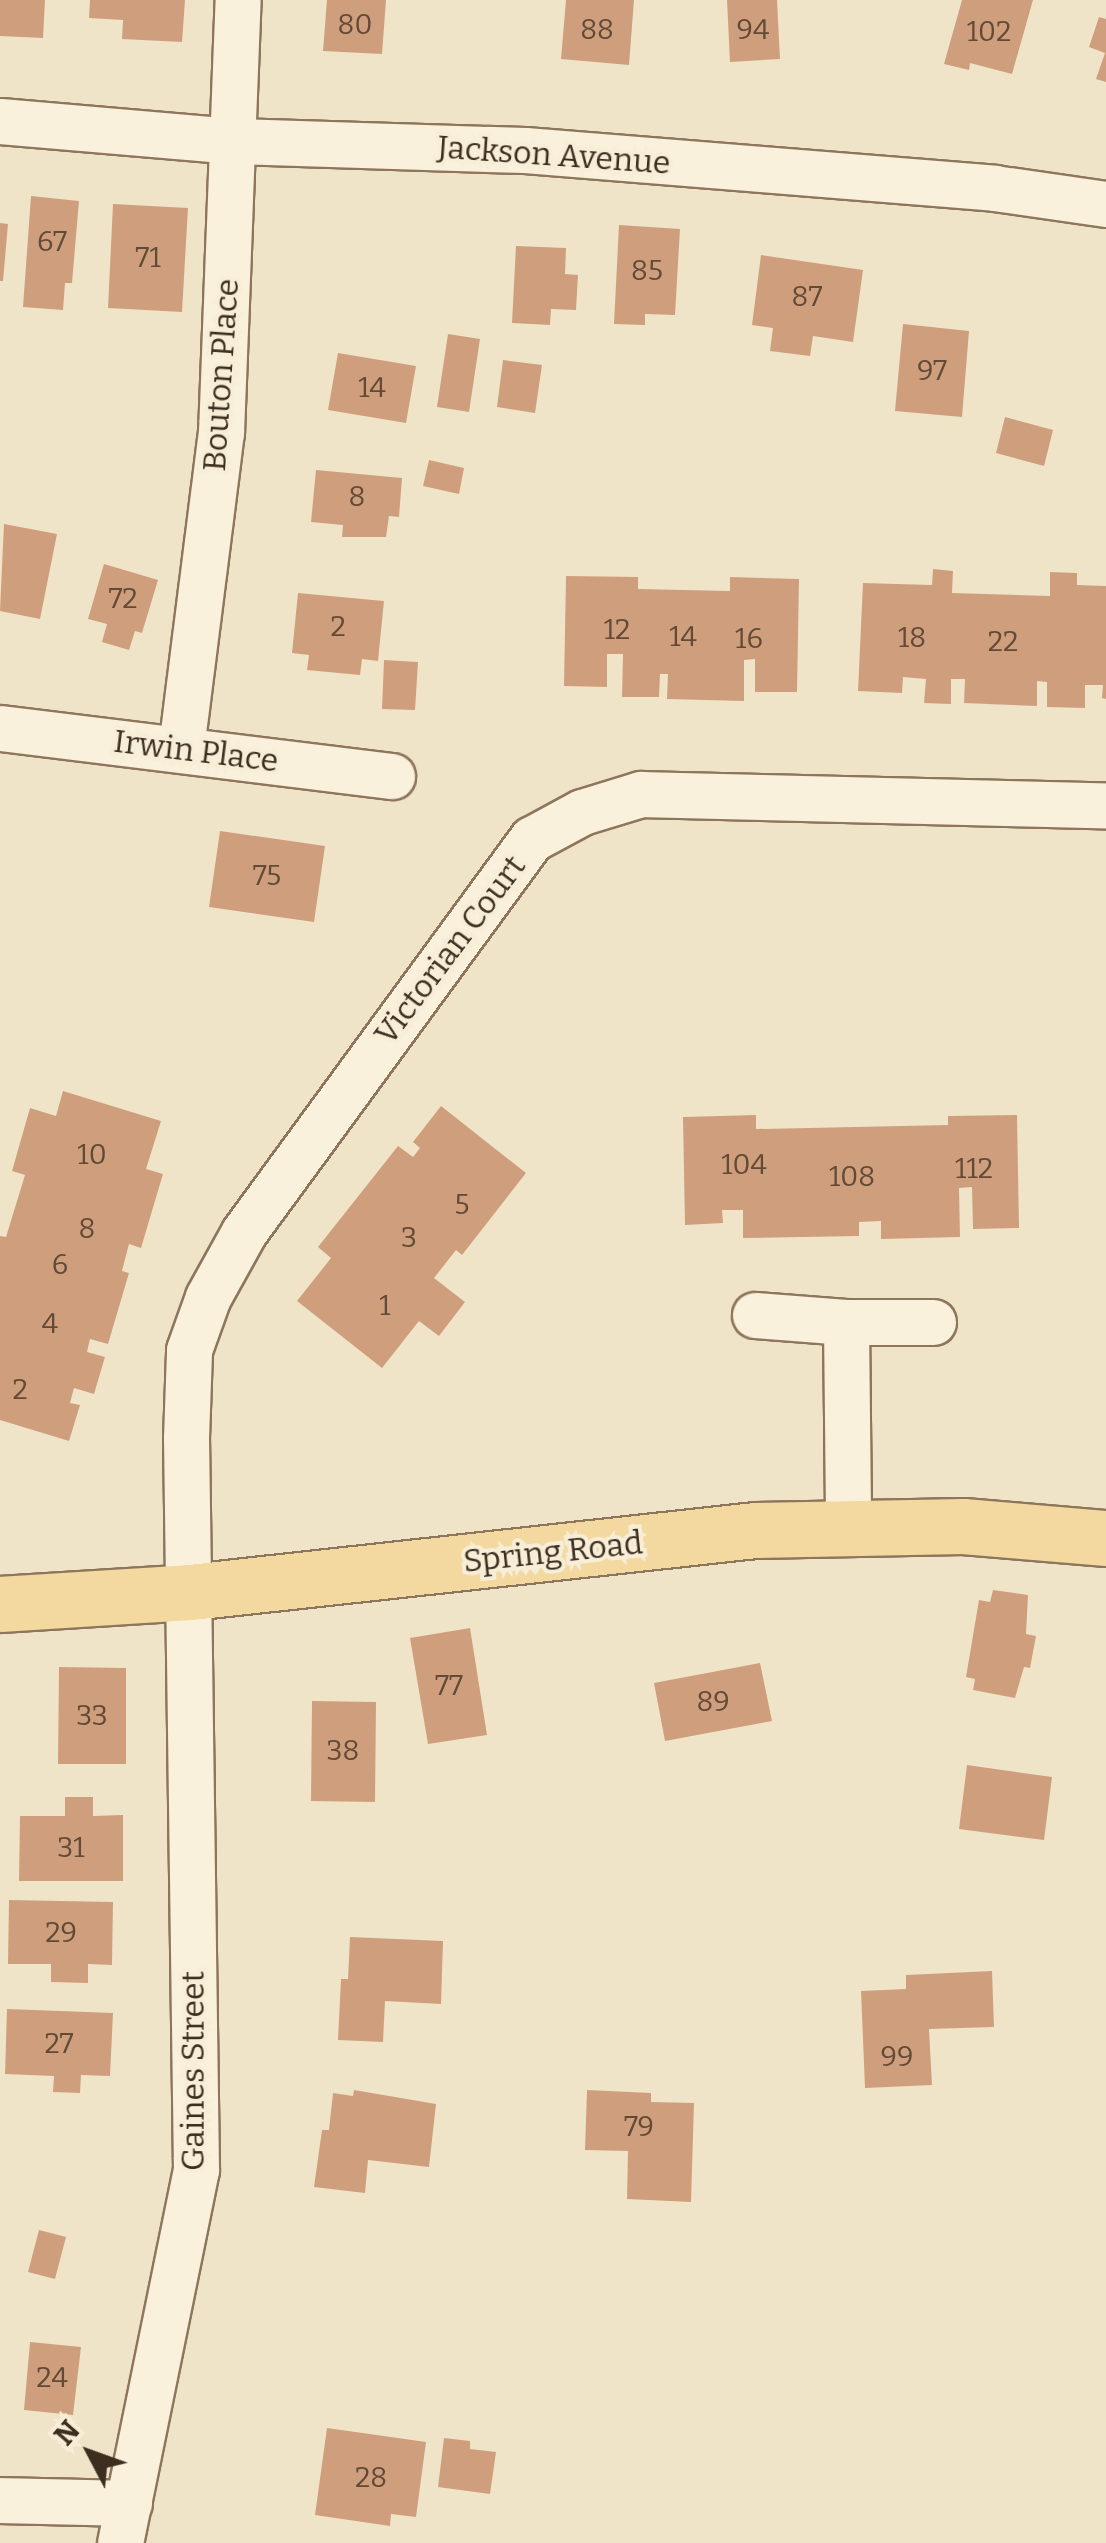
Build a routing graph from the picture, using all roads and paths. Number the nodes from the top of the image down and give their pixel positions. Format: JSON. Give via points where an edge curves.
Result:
{"nodes":[{"id":1,"x":238,"y":0,"type":"edge"},
{"id":2,"x":0,"y":121,"type":"edge"},
{"id":3,"x":235,"y":141,"type":"junction"},
{"id":4,"x":1106,"y":204,"type":"edge"},
{"id":5,"x":0,"y":728,"type":"edge"},
{"id":6,"x":180,"y":748,"type":"junction"},
{"id":7,"x":392,"y":776,"type":"dead end"},
{"id":8,"x":1106,"y":805,"type":"edge"},
{"id":9,"x":754,"y":1316,"type":"dead end"},
{"id":10,"x":846,"y":1322,"type":"junction"},
{"id":11,"x":934,"y":1322,"type":"dead end"},
{"id":12,"x":848,"y":1528,"type":"junction"},
{"id":13,"x":1106,"y":1538,"type":"edge"},
{"id":14,"x":190,"y":1592,"type":"junction"},
{"id":15,"x":0,"y":1604,"type":"edge"},
{"id":16,"x":0,"y":2500,"type":"edge"},
{"id":17,"x":124,"y":2523,"type":"edge"}],
"edges":[{"from":1,"to":3,"type":"street","name":"Bouton Place"},
{"from":2,"to":3,"type":"street","name":"Jackson Avenue"},
{"from":3,"to":4,"type":"street","name":"Jackson Avenue","via":[[525,150],[994,188]]},
{"from":3,"to":6,"type":"street","name":"Bouton Place","via":[[220,434]]},
{"from":5,"to":6,"type":"street","name":"Irwin Place"},
{"from":6,"to":7,"type":"street","name":"Irwin Place"},
{"from":8,"to":14,"type":"street","name":"Victorian Court","via":[[642,794],[582,812],[532,839],[244,1232],[208,1298],[189,1350]]},
{"from":9,"to":10,"type":"street"},
{"from":10,"to":11,"type":"street"},
{"from":10,"to":12,"type":"street"},
{"from":12,"to":13,"type":"main road","name":"Spring Road","via":[[963,1526]]},
{"from":12,"to":14,"type":"main road","name":"Spring Road","via":[[755,1530]]},
{"from":14,"to":15,"type":"main road","name":"Spring Road"},
{"from":14,"to":17,"type":"street","name":"Gaines Street","via":[[196,2170]]},
{"from":16,"to":17,"type":"street"}]}
